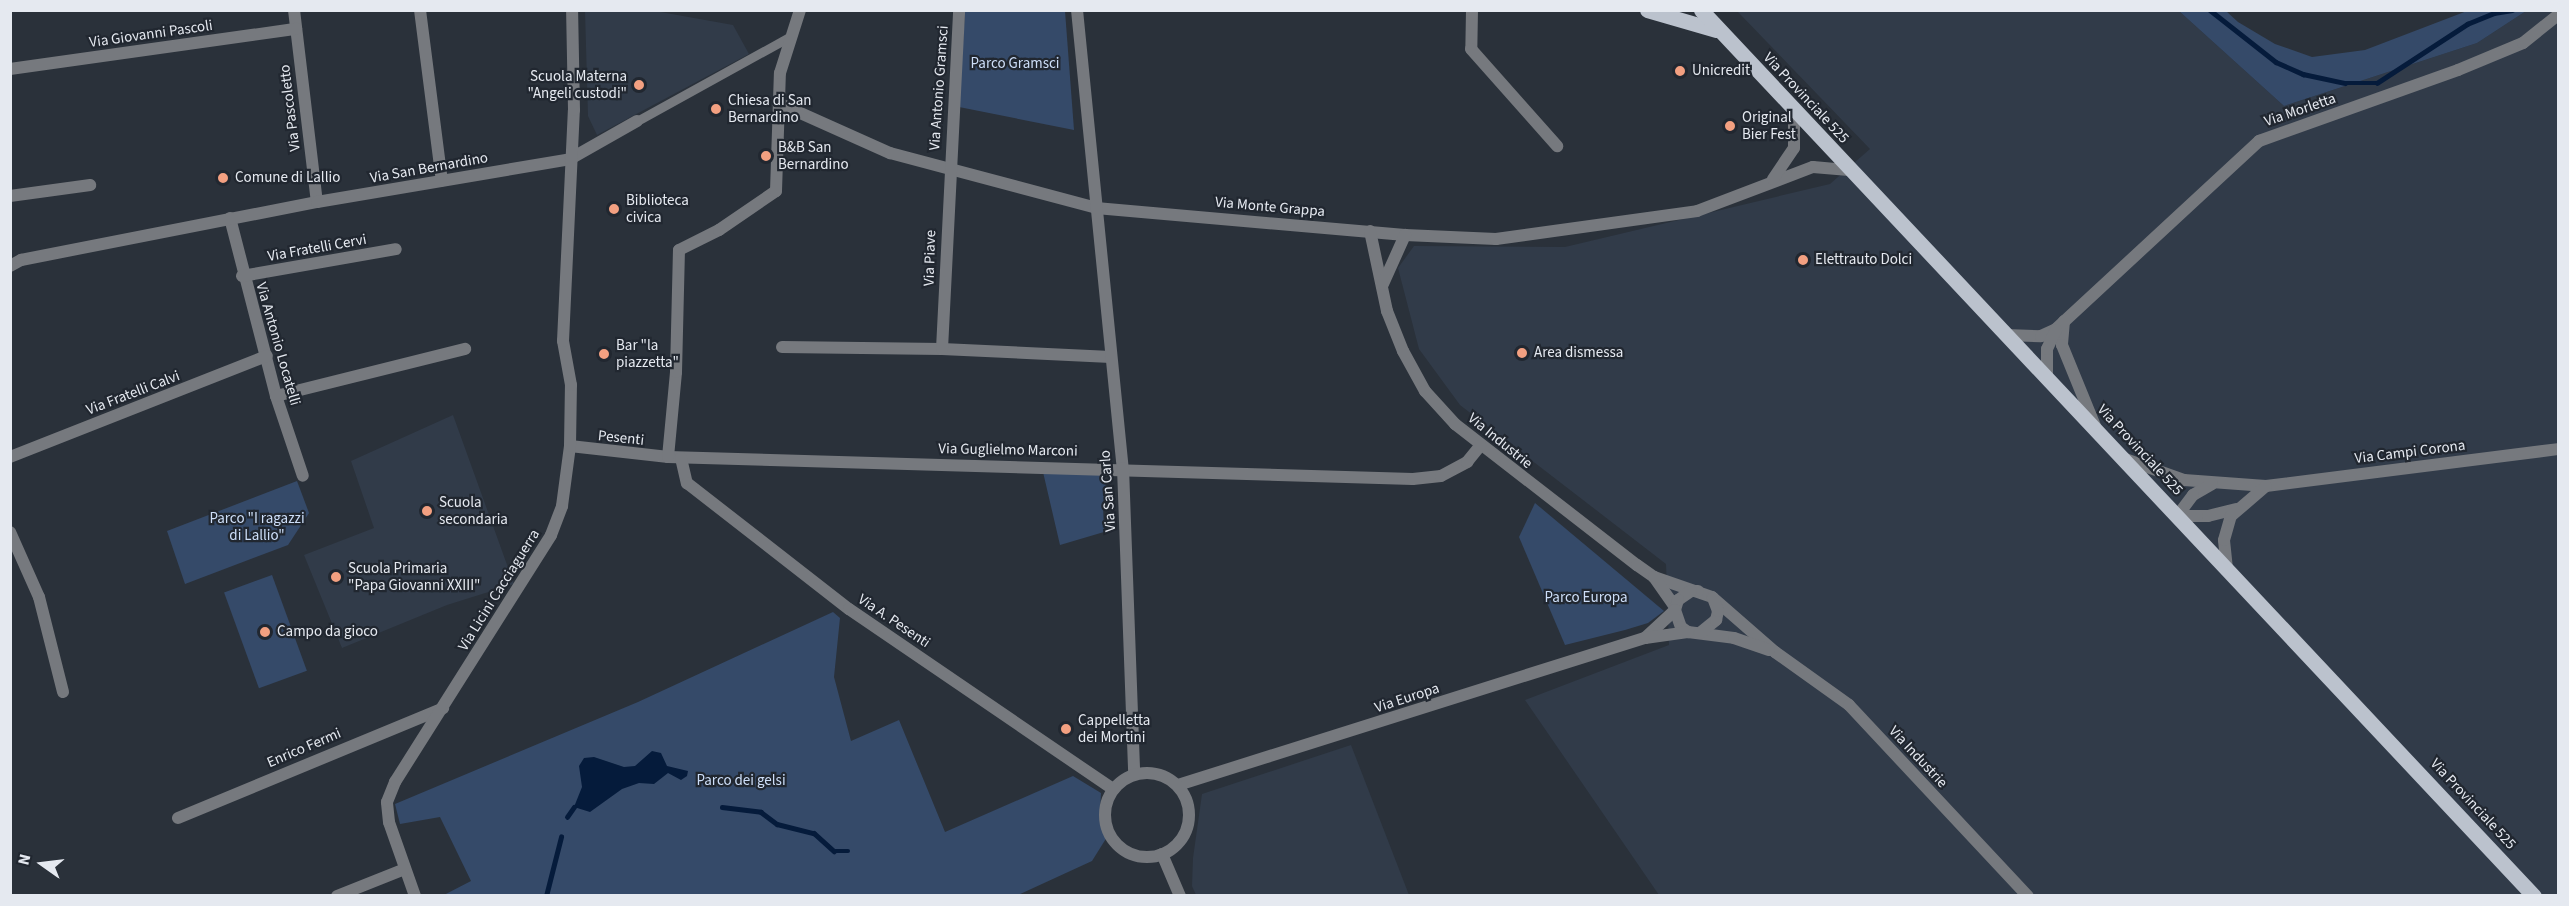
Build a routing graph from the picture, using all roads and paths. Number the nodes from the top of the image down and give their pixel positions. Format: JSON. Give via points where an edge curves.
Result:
{"nodes":[{"id":1,"x":294,"y":10,"type":"edge"},
{"id":2,"x":420,"y":10,"type":"edge"},
{"id":3,"x":572,"y":10,"type":"edge"},
{"id":4,"x":800,"y":10,"type":"edge"},
{"id":5,"x":959,"y":10,"type":"edge"},
{"id":6,"x":1077,"y":10,"type":"edge"},
{"id":7,"x":1472,"y":10,"type":"edge"},
{"id":8,"x":1637,"y":10,"type":"edge"},
{"id":9,"x":1646,"y":10,"type":"edge"},
{"id":10,"x":1701,"y":10,"type":"edge"},
{"id":11,"x":2558,"y":12,"type":"edge"},
{"id":12,"x":296,"y":29,"type":"junction"},
{"id":13,"x":1719,"y":31,"type":"junction"},
{"id":14,"x":791,"y":36,"type":"junction"},
{"id":15,"x":10,"y":69,"type":"edge"},
{"id":16,"x":778,"y":103,"type":"junction"},
{"id":17,"x":1794,"y":113,"type":"junction"},
{"id":18,"x":638,"y":121,"type":"joint"},
{"id":19,"x":1557,"y":146,"type":"dead end"},
{"id":20,"x":570,"y":159,"type":"junction"},
{"id":21,"x":949,"y":168,"type":"junction"},
{"id":22,"x":1849,"y":170,"type":"junction"},
{"id":23,"x":442,"y":181,"type":"junction"},
{"id":24,"x":1770,"y":182,"type":"junction"},
{"id":25,"x":90,"y":185,"type":"dead end"},
{"id":26,"x":10,"y":196,"type":"edge"},
{"id":27,"x":317,"y":202,"type":"junction"},
{"id":28,"x":1096,"y":208,"type":"junction"},
{"id":29,"x":230,"y":218,"type":"junction"},
{"id":30,"x":1371,"y":231,"type":"junction"},
{"id":31,"x":1406,"y":235,"type":"junction"},
{"id":32,"x":396,"y":249,"type":"dead end"},
{"id":33,"x":10,"y":266,"type":"edge"},
{"id":34,"x":242,"y":276,"type":"junction"},
{"id":35,"x":1383,"y":286,"type":"junction"},
{"id":36,"x":2060,"y":325,"type":"junction"},
{"id":37,"x":2006,"y":336,"type":"junction"},
{"id":38,"x":782,"y":347,"type":"dead end"},
{"id":39,"x":465,"y":349,"type":"dead end"},
{"id":40,"x":942,"y":349,"type":"junction"},
{"id":41,"x":267,"y":356,"type":"junction"},
{"id":42,"x":1112,"y":357,"type":"junction"},
{"id":43,"x":2047,"y":378,"type":"junction"},
{"id":44,"x":276,"y":396,"type":"junction"},
{"id":45,"x":2098,"y":432,"type":"junction"},
{"id":46,"x":570,"y":446,"type":"junction"},
{"id":47,"x":1480,"y":446,"type":"junction"},
{"id":48,"x":2559,"y":449,"type":"edge"},
{"id":49,"x":10,"y":457,"type":"edge"},
{"id":50,"x":668,"y":458,"type":"junction"},
{"id":51,"x":681,"y":458,"type":"junction"},
{"id":52,"x":2122,"y":458,"type":"junction"},
{"id":53,"x":1123,"y":468,"type":"junction"},
{"id":54,"x":303,"y":476,"type":"dead end"},
{"id":55,"x":2216,"y":483,"type":"junction"},
{"id":56,"x":2266,"y":486,"type":"junction"},
{"id":57,"x":2236,"y":509,"type":"junction"},
{"id":58,"x":2177,"y":516,"type":"junction"},
{"id":59,"x":10,"y":532,"type":"edge"},
{"id":60,"x":2227,"y":568,"type":"junction"},
{"id":61,"x":1654,"y":577,"type":"junction"},
{"id":62,"x":1707,"y":594,"type":"junction"},
{"id":63,"x":1675,"y":609,"type":"junction"},
{"id":64,"x":1694,"y":633,"type":"junction"},
{"id":65,"x":1645,"y":638,"type":"junction"},
{"id":66,"x":1775,"y":652,"type":"junction"},
{"id":67,"x":63,"y":693,"type":"dead end"},
{"id":68,"x":443,"y":708,"type":"junction"},
{"id":69,"x":1134,"y":774,"type":"junction"},
{"id":70,"x":1178,"y":785,"type":"junction"},
{"id":71,"x":1113,"y":789,"type":"junction"},
{"id":72,"x":178,"y":818,"type":"dead end"},
{"id":73,"x":1162,"y":854,"type":"junction"},
{"id":74,"x":405,"y":869,"type":"junction"},
{"id":75,"x":337,"y":896,"type":"edge"},
{"id":76,"x":415,"y":896,"type":"edge"},
{"id":77,"x":1180,"y":896,"type":"edge"},
{"id":78,"x":2028,"y":896,"type":"edge"},
{"id":79,"x":2534,"y":896,"type":"edge"}],
"edges":[{"from":1,"to":12,"type":"street","name":"Via Pascoletto"},
{"from":2,"to":23,"type":"street"},
{"from":3,"to":20,"type":"street","name":"Via Licini Cacciaguerra","via":[[574,110]]},
{"from":4,"to":14,"type":"street"},
{"from":5,"to":21,"type":"street","name":"Via Antonio Gramsci"},
{"from":6,"to":28,"type":"street","name":"Via San Carlo"},
{"from":7,"to":19,"type":"street","via":[[1471,49]]},
{"from":8,"to":9,"type":"main road"},
{"from":9,"to":13,"type":"main road"},
{"from":10,"to":13,"type":"main road","name":"Via Provinciale 525"},
{"from":11,"to":36,"type":"street","name":"Via Morletta","via":[[2523,42],[2479,61],[2259,141]]},
{"from":12,"to":15,"type":"street","name":"Via Giovanni Pascoli"},
{"from":12,"to":27,"type":"street","name":"Via Pascoletto"},
{"from":13,"to":17,"type":"main road","name":"Via Provinciale 525"},
{"from":14,"to":16,"type":"street","via":[[780,73]]},
{"from":14,"to":18,"type":"street","name":"Via San Bernardino"},
{"from":16,"to":21,"type":"street","name":"Via Monte Grappa","via":[[890,153]]},
{"from":16,"to":50,"type":"street","via":[[776,191],[719,230],[679,250],[676,372]]},
{"from":17,"to":22,"type":"main road","name":"Via Provinciale 525"},
{"from":17,"to":24,"type":"street","via":[[1794,148]]},
{"from":18,"to":20,"type":"street","name":"Via San Bernardino"},
{"from":20,"to":23,"type":"street","name":"Via San Bernardino"},
{"from":20,"to":46,"type":"street","name":"Via Licini Cacciaguerra","via":[[563,341],[571,386]]},
{"from":21,"to":28,"type":"street","name":"Via Monte Grappa"},
{"from":21,"to":40,"type":"street","name":"Via Piave"},
{"from":22,"to":24,"type":"street","via":[[1813,166]]},
{"from":22,"to":37,"type":"main road","name":"Via Provinciale 525"},
{"from":23,"to":27,"type":"street","name":"Via San Bernardino"},
{"from":24,"to":31,"type":"street","name":"Via Monte Grappa","via":[[1697,211],[1496,239]]},
{"from":25,"to":26,"type":"street"},
{"from":27,"to":29,"type":"street","name":"Via San Bernardino"},
{"from":28,"to":30,"type":"street","name":"Via Monte Grappa"},
{"from":28,"to":42,"type":"street","name":"Via San Carlo"},
{"from":29,"to":33,"type":"street","name":"Via San Bernardino","via":[[21,260]]},
{"from":29,"to":34,"type":"street","name":"Via Antonio Locatelli"},
{"from":30,"to":31,"type":"street","name":"Via Monte Grappa"},
{"from":30,"to":35,"type":"street","name":"Via Industrie"},
{"from":31,"to":35,"type":"street","name":"Via Industrie","via":[[1395,251]]},
{"from":32,"to":34,"type":"street","name":"Via Fratelli Cervi"},
{"from":34,"to":41,"type":"street","name":"Via Antonio Locatelli"},
{"from":35,"to":47,"type":"street","name":"Via Industrie","via":[[1386,311],[1425,391]]},
{"from":36,"to":37,"type":"street","name":"Via Morletta","via":[[2040,336]]},
{"from":36,"to":43,"type":"street","via":[[2047,349]]},
{"from":36,"to":45,"type":"street","via":[[2068,365]]},
{"from":37,"to":43,"type":"main road","name":"Via Provinciale 525"},
{"from":38,"to":40,"type":"street"},
{"from":39,"to":44,"type":"street"},
{"from":40,"to":42,"type":"street"},
{"from":41,"to":44,"type":"street","name":"Via Antonio Locatelli"},
{"from":41,"to":49,"type":"street","name":"Via Fratelli Calvi"},
{"from":42,"to":53,"type":"street","name":"Via San Carlo"},
{"from":43,"to":45,"type":"main road","name":"Via Provinciale 525"},
{"from":44,"to":54,"type":"street","name":"Via Antonio Locatelli"},
{"from":45,"to":52,"type":"main road","name":"Via Provinciale 525"},
{"from":46,"to":50,"type":"street","name":"Pesenti"},
{"from":46,"to":68,"type":"street","name":"Via Licini Cacciaguerra","via":[[562,506],[551,535]]},
{"from":47,"to":53,"type":"street","name":"Via Guglielmo Marconi","via":[[1467,462],[1441,476],[1413,479]]},
{"from":47,"to":61,"type":"street","name":"Via Industrie"},
{"from":48,"to":56,"type":"street","name":"Via Campi Corona"},
{"from":50,"to":51,"type":"street","name":"Via Guglielmo Marconi"},
{"from":51,"to":53,"type":"street","name":"Via Guglielmo Marconi"},
{"from":51,"to":71,"type":"street","name":"Via A. Pesenti","via":[[687,483],[849,609]]},
{"from":52,"to":55,"type":"street","name":"Via Campi Corona","via":[[2184,480]]},
{"from":52,"to":58,"type":"main road","name":"Via Provinciale 525"},
{"from":53,"to":69,"type":"street","name":"Via San Carlo"},
{"from":55,"to":56,"type":"street","name":"Via Campi Corona"},
{"from":55,"to":58,"type":"street","via":[[2199,489]]},
{"from":56,"to":57,"type":"street"},
{"from":57,"to":58,"type":"street","via":[[2208,516]]},
{"from":57,"to":60,"type":"street","via":[[2225,534]]},
{"from":58,"to":60,"type":"main road","name":"Via Provinciale 525"},
{"from":59,"to":67,"type":"street","via":[[39,597]]},
{"from":60,"to":79,"type":"main road","name":"Via Provinciale 525"},
{"from":61,"to":62,"type":"street","name":"Via Industrie"},
{"from":61,"to":63,"type":"street","name":"Via Industrie"},
{"from":62,"to":63,"type":"street","via":[[1684,594]]},
{"from":62,"to":64,"type":"street","via":[[1718,611],[1716,620]]},
{"from":62,"to":66,"type":"street","name":"Via Industrie"},
{"from":63,"to":64,"type":"street","name":"Via Industrie","via":[[1677,621]]},
{"from":63,"to":65,"type":"street","name":"Via Europa"},
{"from":64,"to":65,"type":"street","name":"Via Europa"},
{"from":64,"to":66,"type":"street","name":"Via Industrie","via":[[1734,638]]},
{"from":65,"to":70,"type":"street","name":"Via Europa"},
{"from":66,"to":78,"type":"street","name":"Via Industrie","via":[[1849,705]]},
{"from":68,"to":72,"type":"street","name":"Enrico Fermi"},
{"from":68,"to":74,"type":"street","name":"Via Licini Cacciaguerra","via":[[395,782],[387,802]]},
{"from":69,"to":70,"type":"street","via":[[1152,772]]},
{"from":69,"to":71,"type":"street"},
{"from":70,"to":73,"type":"street","via":[[1188,807],[1189,821],[1179,841]]},
{"from":71,"to":73,"type":"street","via":[[1104,819],[1117,845],[1138,856]]},
{"from":73,"to":77,"type":"street"},
{"from":74,"to":75,"type":"street"},
{"from":74,"to":76,"type":"street","name":"Via Licini Cacciaguerra"}]}
